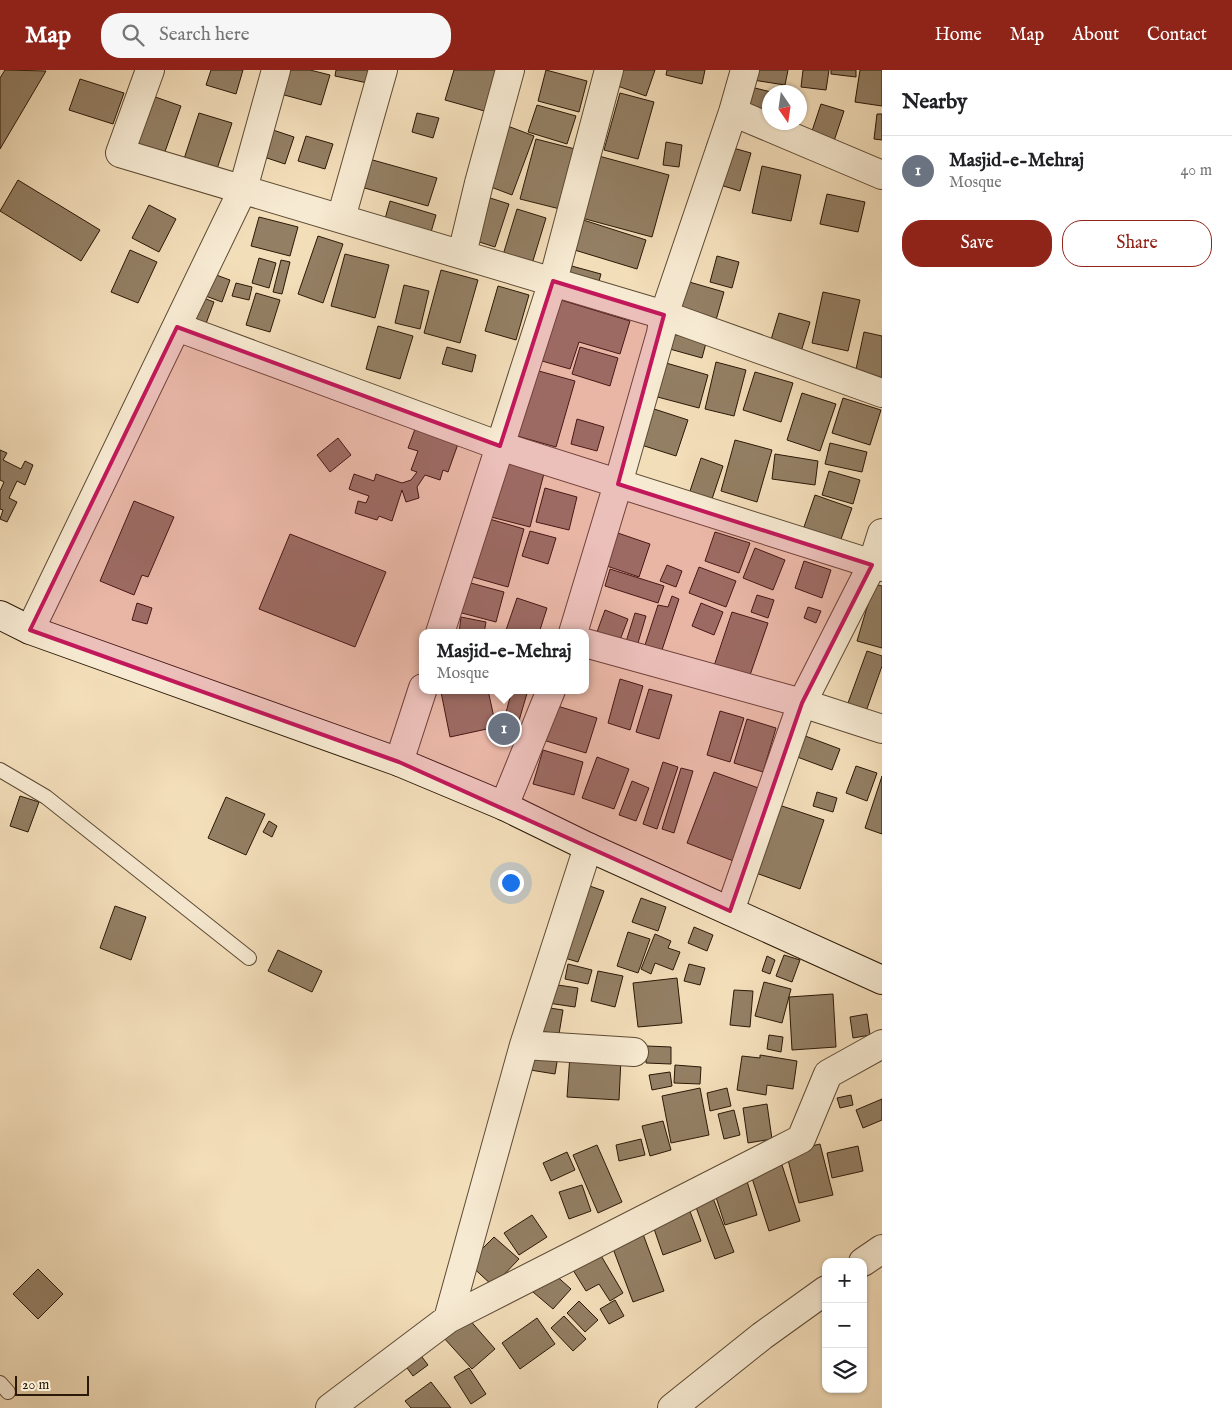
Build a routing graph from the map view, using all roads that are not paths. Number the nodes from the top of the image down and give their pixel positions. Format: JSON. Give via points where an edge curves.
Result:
{"nodes":[{"id":1,"x":150,"y":70,"type":"edge"},
{"id":2,"x":276,"y":70,"type":"edge"},
{"id":3,"x":383,"y":70,"type":"edge"},
{"id":4,"x":510,"y":70,"type":"edge"},
{"id":5,"x":609,"y":70,"type":"edge"},
{"id":6,"x":745,"y":70,"type":"edge"},
{"id":7,"x":733,"y":112,"type":"junction"},
{"id":8,"x":882,"y":175,"type":"edge"},
{"id":9,"x":243,"y":189,"type":"junction"},
{"id":10,"x":341,"y":218,"type":"junction"},
{"id":11,"x":462,"y":254,"type":"junction"},
{"id":12,"x":553,"y":281,"type":"junction"},
{"id":13,"x":664,"y":315,"type":"junction"},
{"id":14,"x":177,"y":327,"type":"junction"},
{"id":15,"x":882,"y":393,"type":"edge"},
{"id":16,"x":500,"y":446,"type":"junction"},
{"id":17,"x":618,"y":484,"type":"junction"},
{"id":18,"x":882,"y":533,"type":"edge"},
{"id":19,"x":877,"y":566,"type":"edge"},
{"id":20,"x":0,"y":615,"type":"edge"},
{"id":21,"x":441,"y":629,"type":"edge"},
{"id":22,"x":574,"y":629,"type":"edge"},
{"id":23,"x":30,"y":630,"type":"junction"},
{"id":24,"x":589,"y":644,"type":"edge"},
{"id":25,"x":421,"y":694,"type":"edge"},
{"id":26,"x":549,"y":694,"type":"edge"},
{"id":27,"x":802,"y":703,"type":"junction"},
{"id":28,"x":882,"y":729,"type":"edge"},
{"id":29,"x":399,"y":762,"type":"junction"},
{"id":30,"x":0,"y":770,"type":"edge"},
{"id":31,"x":504,"y":806,"type":"junction"},
{"id":32,"x":588,"y":847,"type":"junction"},
{"id":33,"x":730,"y":911,"type":"junction"},
{"id":34,"x":249,"y":958,"type":"dead end"},
{"id":35,"x":882,"y":980,"type":"edge"},
{"id":36,"x":882,"y":1044,"type":"edge"},
{"id":37,"x":524,"y":1045,"type":"junction"},
{"id":38,"x":634,"y":1052,"type":"dead end"},
{"id":39,"x":882,"y":1249,"type":"edge"},
{"id":40,"x":867,"y":1259,"type":"edge"},
{"id":41,"x":822,"y":1293,"type":"edge"},
{"id":42,"x":448,"y":1319,"type":"junction"},
{"id":43,"x":330,"y":1408,"type":"edge"},
{"id":44,"x":672,"y":1408,"type":"edge"}],
"edges":[{"from":1,"to":9,"type":"street","via":[[120,153]]},
{"from":2,"to":9,"type":"street"},
{"from":3,"to":10,"type":"street"},
{"from":4,"to":11,"type":"street"},
{"from":5,"to":12,"type":"street"},
{"from":6,"to":7,"type":"street"},
{"from":7,"to":8,"type":"street"},
{"from":7,"to":13,"type":"street"},
{"from":9,"to":10,"type":"street"},
{"from":9,"to":14,"type":"street"},
{"from":10,"to":11,"type":"street"},
{"from":11,"to":12,"type":"street"},
{"from":12,"to":13,"type":"street"},
{"from":12,"to":16,"type":"street"},
{"from":13,"to":15,"type":"street"},
{"from":13,"to":17,"type":"street"},
{"from":14,"to":16,"type":"street"},
{"from":14,"to":23,"type":"street"},
{"from":16,"to":17,"type":"street"},
{"from":16,"to":21,"type":"street"},
{"from":17,"to":19,"type":"street"},
{"from":17,"to":22,"type":"street"},
{"from":18,"to":19,"type":"street"},
{"from":19,"to":27,"type":"street"},
{"from":20,"to":23,"type":"street"},
{"from":23,"to":29,"type":"street"},
{"from":24,"to":27,"type":"street"},
{"from":25,"to":29,"type":"street"},
{"from":26,"to":31,"type":"street"},
{"from":27,"to":28,"type":"street"},
{"from":27,"to":33,"type":"street"},
{"from":29,"to":31,"type":"street"},
{"from":30,"to":34,"type":"lane","via":[[46,797]]},
{"from":31,"to":32,"type":"street"},
{"from":32,"to":33,"type":"street"},
{"from":32,"to":37,"type":"street"},
{"from":33,"to":35,"type":"street"},
{"from":36,"to":42,"type":"street","via":[[828,1074],[801,1139]]},
{"from":37,"to":38,"type":"street"},
{"from":37,"to":42,"type":"street"},
{"from":39,"to":40,"type":"street"},
{"from":41,"to":44,"type":"street"},
{"from":42,"to":43,"type":"street"}]}
